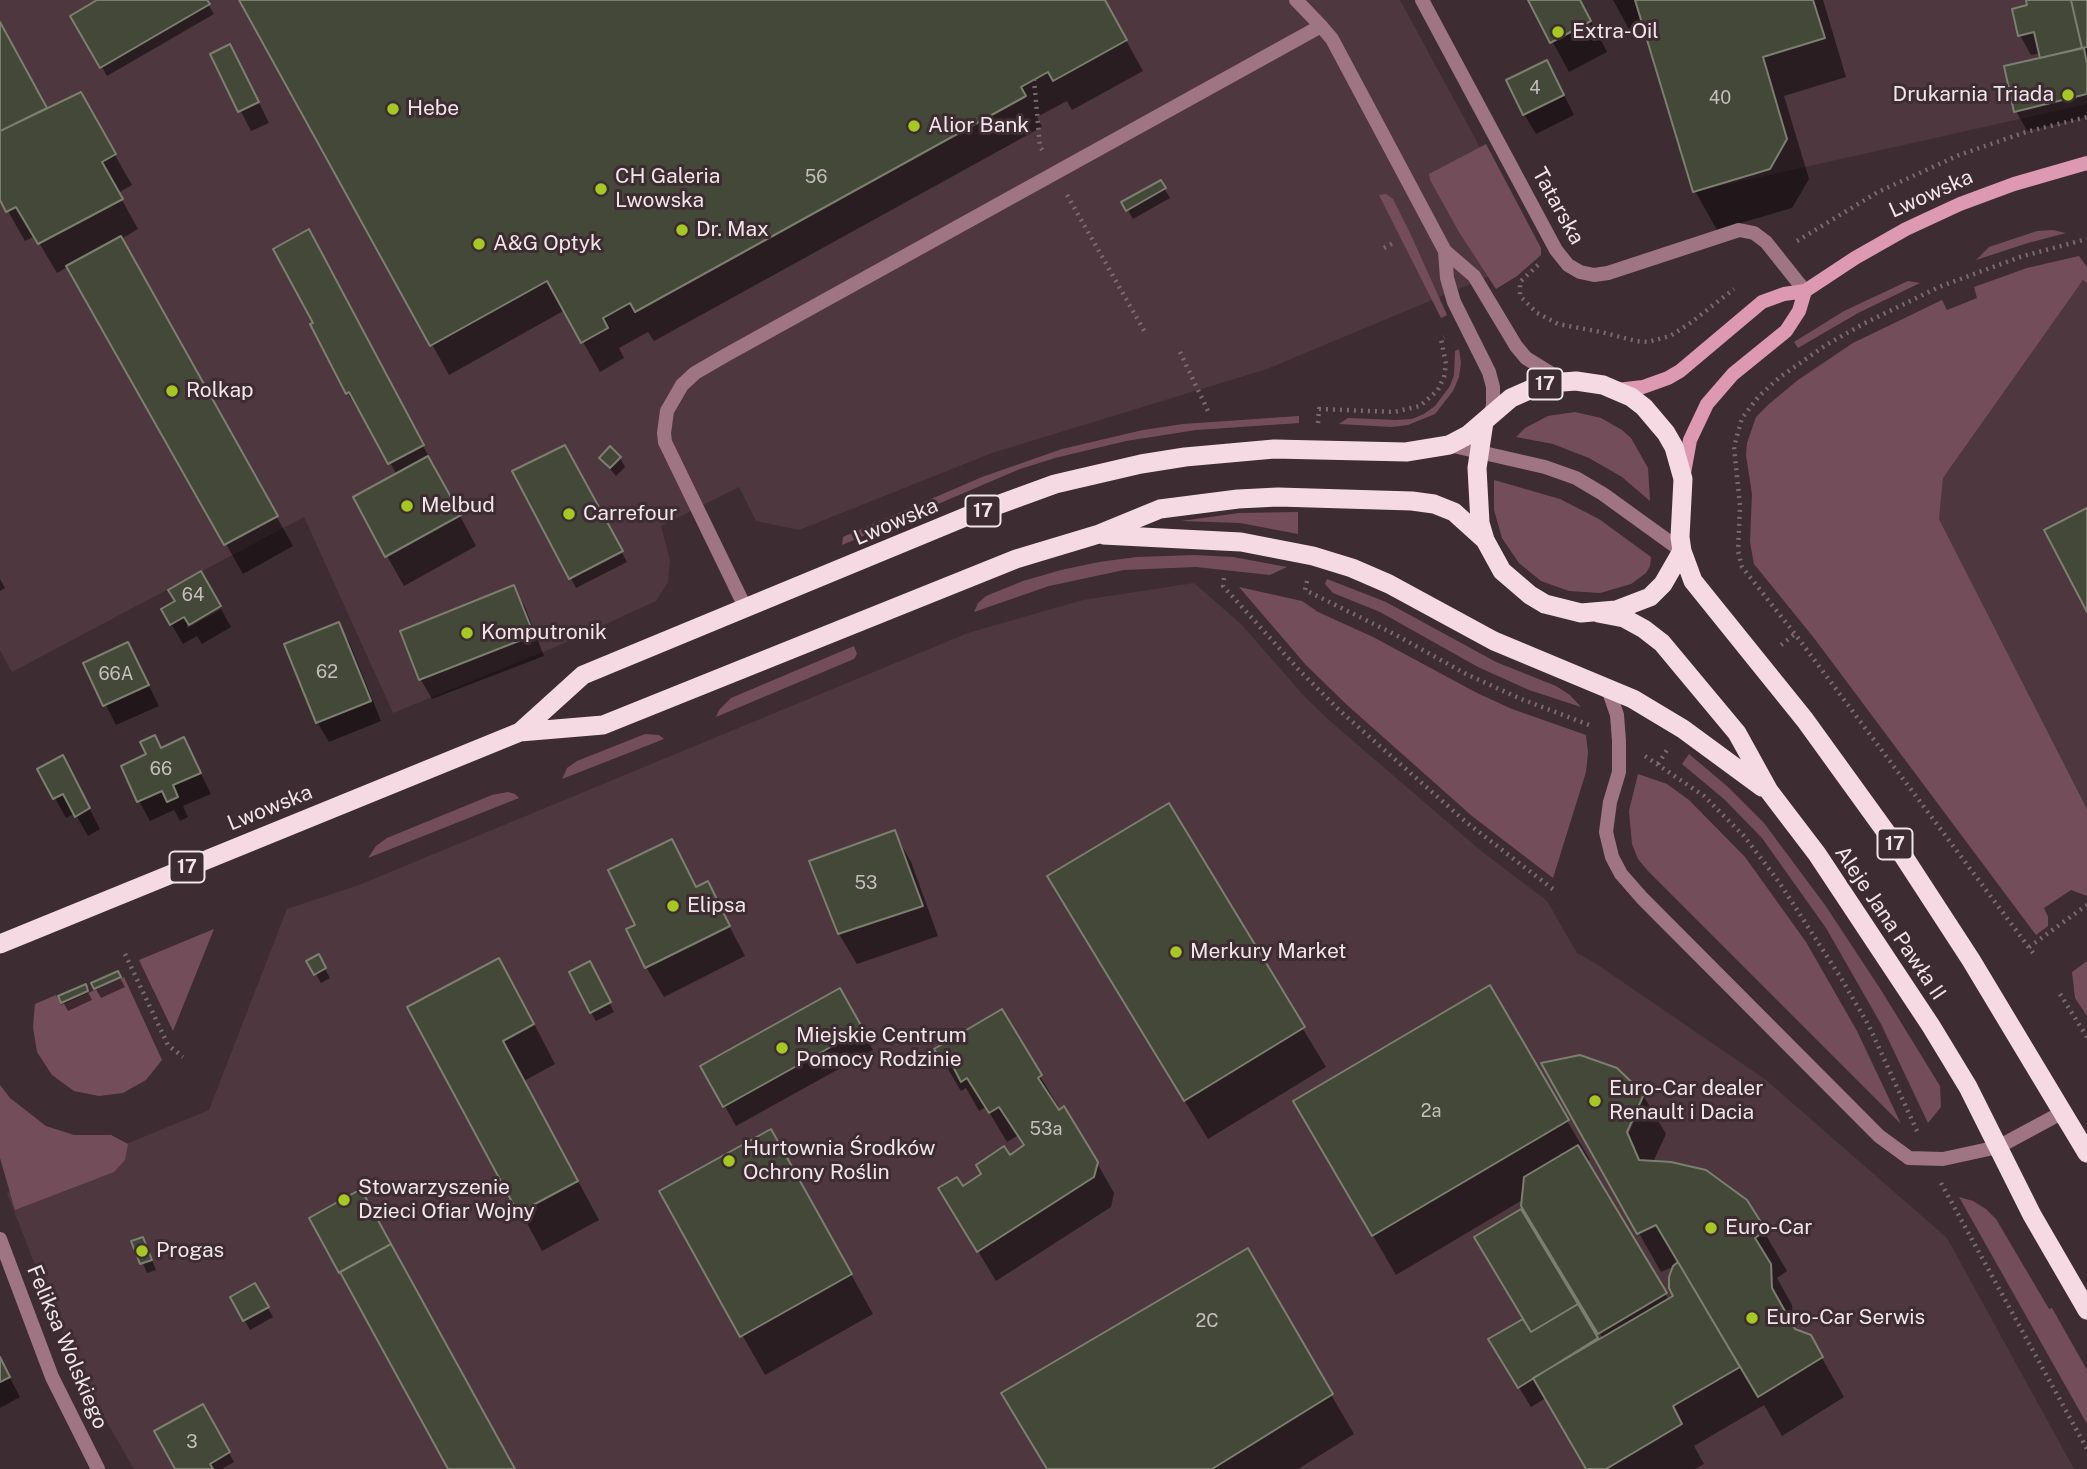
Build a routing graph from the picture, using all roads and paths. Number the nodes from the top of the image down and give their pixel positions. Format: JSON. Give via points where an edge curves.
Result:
{"nodes":[{"id":1,"x":1296,"y":0,"type":"edge"},
{"id":2,"x":1422,"y":0,"type":"edge"},
{"id":3,"x":1321,"y":26,"type":"junction"},
{"id":4,"x":1034,"y":79,"type":"dead end"},
{"id":5,"x":1047,"y":158,"type":"dead end"},
{"id":6,"x":2087,"y":163,"type":"edge"},
{"id":7,"x":1065,"y":190,"type":"dead end"},
{"id":8,"x":2087,"y":239,"type":"edge"},
{"id":9,"x":1395,"y":242,"type":"dead end"},
{"id":10,"x":1384,"y":248,"type":"dead end"},
{"id":11,"x":1556,"y":250,"type":"junction"},
{"id":12,"x":1445,"y":251,"type":"junction"},
{"id":13,"x":1805,"y":291,"type":"junction"},
{"id":14,"x":1520,"y":296,"type":"dead end"},
{"id":15,"x":1146,"y":334,"type":"dead end"},
{"id":16,"x":1441,"y":339,"type":"dead end"},
{"id":17,"x":1180,"y":352,"type":"dead end"},
{"id":18,"x":1563,"y":381,"type":"junction"},
{"id":19,"x":1616,"y":390,"type":"junction"},
{"id":20,"x":1209,"y":414,"type":"dead end"},
{"id":21,"x":1487,"y":419,"type":"junction"},
{"id":22,"x":1318,"y":427,"type":"dead end"},
{"id":23,"x":1448,"y":445,"type":"junction"},
{"id":24,"x":1479,"y":453,"type":"junction"},
{"id":25,"x":1683,"y":479,"type":"junction"},
{"id":26,"x":1099,"y":534,"type":"junction"},
{"id":27,"x":1485,"y":540,"type":"junction"},
{"id":28,"x":1682,"y":551,"type":"junction"},
{"id":29,"x":1224,"y":578,"type":"dead end"},
{"id":30,"x":1305,"y":590,"type":"dead end"},
{"id":31,"x":746,"y":609,"type":"junction"},
{"id":32,"x":1598,"y":613,"type":"junction"},
{"id":33,"x":1795,"y":634,"type":"junction"},
{"id":34,"x":1774,"y":650,"type":"dead end"},
{"id":35,"x":1606,"y":686,"type":"junction"},
{"id":36,"x":520,"y":732,"type":"junction"},
{"id":37,"x":1619,"y":741,"type":"junction"},
{"id":38,"x":1769,"y":791,"type":"junction"},
{"id":39,"x":1554,"y":890,"type":"dead end"},
{"id":40,"x":2087,"y":905,"type":"edge"},
{"id":41,"x":0,"y":944,"type":"edge"},
{"id":42,"x":2029,"y":947,"type":"junction"},
{"id":43,"x":2033,"y":953,"type":"dead end"},
{"id":44,"x":125,"y":954,"type":"dead end"},
{"id":45,"x":2060,"y":994,"type":"dead end"},
{"id":46,"x":2087,"y":1037,"type":"edge"},
{"id":47,"x":183,"y":1057,"type":"dead end"},
{"id":48,"x":2063,"y":1112,"type":"junction"},
{"id":49,"x":1998,"y":1147,"type":"junction"},
{"id":50,"x":2087,"y":1153,"type":"edge"},
{"id":51,"x":1930,"y":1159,"type":"junction"},
{"id":52,"x":0,"y":1239,"type":"edge"},
{"id":53,"x":2087,"y":1310,"type":"edge"},
{"id":54,"x":2087,"y":1449,"type":"edge"},
{"id":55,"x":98,"y":1469,"type":"edge"}],
"edges":[{"from":1,"to":3,"type":"street"},
{"from":2,"to":11,"type":"street","name":"Tatarska"},
{"from":3,"to":12,"type":"street"},
{"from":3,"to":31,"type":"street","via":[[726,355],[682,385],[667,411],[665,442]]},
{"from":4,"to":5,"type":"path","via":[[1041,147]]},
{"from":6,"to":13,"type":"main road","name":"Lwowska","via":[[1960,204],[1906,229]]},
{"from":7,"to":15,"type":"path"},
{"from":8,"to":33,"type":"path","via":[[1980,271],[1901,304],[1808,356],[1750,407],[1734,447],[1740,506],[1738,551],[1742,567]]},
{"from":9,"to":10,"type":"path"},
{"from":11,"to":13,"type":"street","name":"Tatarska","via":[[1568,265],[1594,275],[1739,230],[1766,242]]},
{"from":11,"to":14,"type":"path","via":[[1520,282]]},
{"from":12,"to":18,"type":"street","via":[[1474,276],[1526,358]]},
{"from":12,"to":21,"type":"street","via":[[1454,302],[1493,387]]},
{"from":13,"to":19,"type":"main road","name":"Lwowska","via":[[1762,302],[1668,378]]},
{"from":13,"to":25,"type":"main road","via":[[1786,331],[1733,374],[1707,404],[1690,440]]},
{"from":16,"to":22,"type":"path","via":[[1444,377],[1438,390],[1420,406],[1394,412],[1319,409]]},
{"from":17,"to":20,"type":"path"},
{"from":18,"to":19,"type":"highway","number":"17","via":[[1590,382]]},
{"from":18,"to":21,"type":"highway","number":"17","via":[[1523,392]]},
{"from":19,"to":25,"type":"highway","number":"17","via":[[1644,407],[1661,426],[1674,447]]},
{"from":21,"to":23,"type":"highway","name":"Lwowska","number":"17"},
{"from":21,"to":24,"type":"highway","number":"17"},
{"from":23,"to":24,"type":"street"},
{"from":23,"to":31,"type":"highway","name":"Lwowska","number":"17","via":[[1406,452],[1262,450],[1185,457],[1098,473],[970,516]]},
{"from":24,"to":27,"type":"highway","number":"17","via":[[1477,505]]},
{"from":24,"to":28,"type":"street","via":[[1576,478]]},
{"from":25,"to":28,"type":"highway","number":"17"},
{"from":26,"to":27,"type":"highway","name":"Lwowska","number":"17","via":[[1160,509],[1238,499],[1317,497],[1434,504],[1454,512]]},
{"from":26,"to":35,"type":"highway","via":[[1241,542],[1313,556],[1390,584],[1494,641]]},
{"from":26,"to":36,"type":"highway","name":"Lwowska","number":"17","via":[[1016,559],[603,725]]},
{"from":27,"to":32,"type":"highway","number":"17","via":[[1502,571],[1530,595],[1562,610]]},
{"from":28,"to":32,"type":"highway","number":"17","via":[[1650,597]]},
{"from":28,"to":48,"type":"highway","number":"17","via":[[1693,581],[1805,720],[1904,858]]},
{"from":29,"to":39,"type":"path","via":[[1223,586],[1339,710],[1455,813]]},
{"from":30,"to":37,"type":"path","via":[[1466,674],[1579,719]]},
{"from":31,"to":36,"type":"highway","name":"Lwowska","number":"17","via":[[583,675]]},
{"from":32,"to":38,"type":"highway","name":"Aleje Jana Pawła II","number":"17","via":[[1624,618],[1662,643],[1737,733]]},
{"from":33,"to":34,"type":"path"},
{"from":33,"to":42,"type":"path"},
{"from":35,"to":37,"type":"street","via":[[1617,715]]},
{"from":35,"to":38,"type":"highway","via":[[1661,714]]},
{"from":36,"to":41,"type":"highway","name":"Lwowska","number":"17"},
{"from":37,"to":51,"type":"path","via":[[1704,796],[1744,836],[1779,882],[1869,1026]]},
{"from":37,"to":51,"type":"street","via":[[1619,772],[1606,832],[1621,874],[1880,1136],[1909,1158]]},
{"from":38,"to":49,"type":"highway","name":"Aleje Jana Pawła II","number":"17","via":[[1817,854],[1931,1026]]},
{"from":40,"to":42,"type":"path"},
{"from":42,"to":43,"type":"path"},
{"from":44,"to":47,"type":"path","via":[[168,1045]]},
{"from":45,"to":46,"type":"path"},
{"from":48,"to":49,"type":"street"},
{"from":48,"to":50,"type":"highway","number":"17"},
{"from":49,"to":51,"type":"street"},
{"from":49,"to":53,"type":"highway","name":"Aleje Jana Pawła II","number":"17"},
{"from":51,"to":54,"type":"path"},
{"from":52,"to":55,"type":"street","name":"Feliksa Wolskiego","via":[[52,1377]]}]}
